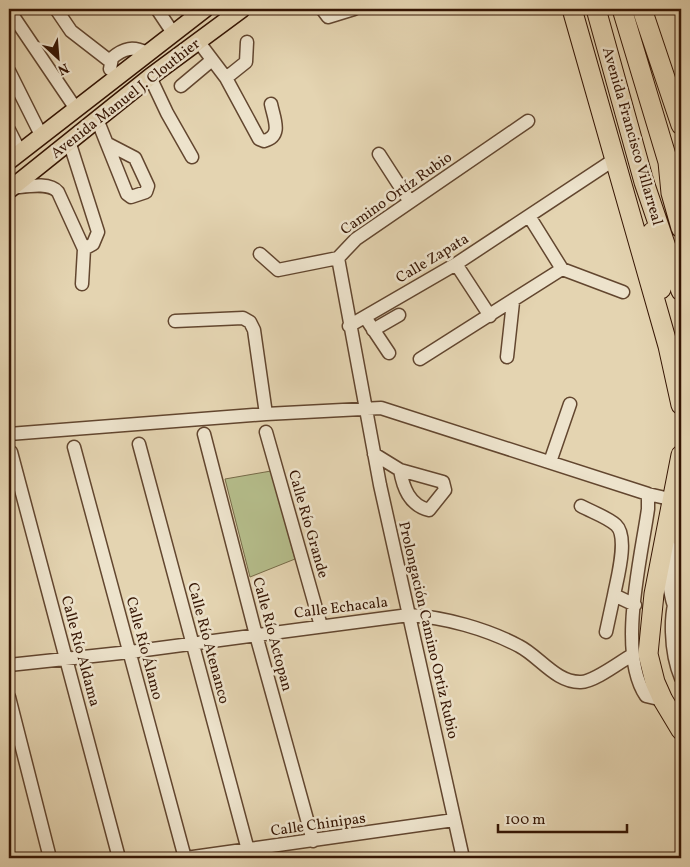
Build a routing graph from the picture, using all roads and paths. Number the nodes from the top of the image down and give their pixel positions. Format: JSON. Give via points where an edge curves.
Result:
{"nodes":[{"id":1,"x":56,"y":9,"type":"edge"},
{"id":2,"x":158,"y":9,"type":"edge"},
{"id":3,"x":205,"y":9,"type":"edge"},
{"id":4,"x":242,"y":9,"type":"edge"},
{"id":5,"x":322,"y":9,"type":"edge"},
{"id":6,"x":354,"y":9,"type":"edge"},
{"id":7,"x":572,"y":9,"type":"edge"},
{"id":8,"x":596,"y":9,"type":"edge"},
{"id":9,"x":622,"y":9,"type":"edge"},
{"id":10,"x":642,"y":9,"type":"edge"},
{"id":11,"x":9,"y":10,"type":"edge"},
{"id":12,"x":173,"y":33,"type":"junction"},
{"id":13,"x":198,"y":41,"type":"junction"},
{"id":14,"x":247,"y":42,"type":"dead end"},
{"id":15,"x":147,"y":53,"type":"junction"},
{"id":16,"x":212,"y":60,"type":"junction"},
{"id":17,"x":111,"y":62,"type":"junction"},
{"id":18,"x":9,"y":71,"type":"edge"},
{"id":19,"x":150,"y":77,"type":"junction"},
{"id":20,"x":226,"y":78,"type":"junction"},
{"id":21,"x":111,"y":80,"type":"junction"},
{"id":22,"x":181,"y":86,"type":"dead end"},
{"id":23,"x":271,"y":104,"type":"dead end"},
{"id":24,"x":76,"y":108,"type":"junction"},
{"id":25,"x":97,"y":119,"type":"junction"},
{"id":26,"x":528,"y":120,"type":"dead end"},
{"id":27,"x":681,"y":125,"type":"edge"},
{"id":28,"x":9,"y":130,"type":"edge"},
{"id":29,"x":42,"y":135,"type":"junction"},
{"id":30,"x":69,"y":141,"type":"junction"},
{"id":31,"x":108,"y":144,"type":"dead end"},
{"id":32,"x":613,"y":153,"type":"junction"},
{"id":33,"x":379,"y":154,"type":"dead end"},
{"id":34,"x":15,"y":157,"type":"edge"},
{"id":35,"x":192,"y":157,"type":"dead end"},
{"id":36,"x":668,"y":162,"type":"junction"},
{"id":37,"x":644,"y":182,"type":"junction"},
{"id":38,"x":10,"y":189,"type":"edge"},
{"id":39,"x":681,"y":189,"type":"edge"},
{"id":40,"x":410,"y":202,"type":"junction"},
{"id":41,"x":529,"y":216,"type":"junction"},
{"id":42,"x":681,"y":228,"type":"edge"},
{"id":43,"x":84,"y":249,"type":"junction"},
{"id":44,"x":260,"y":254,"type":"dead end"},
{"id":45,"x":338,"y":258,"type":"junction"},
{"id":46,"x":456,"y":264,"type":"junction"},
{"id":47,"x":562,"y":269,"type":"junction"},
{"id":48,"x":82,"y":284,"type":"dead end"},
{"id":49,"x":681,"y":291,"type":"edge"},
{"id":50,"x":623,"y":292,"type":"dead end"},
{"id":51,"x":513,"y":302,"type":"junction"},
{"id":52,"x":399,"y":315,"type":"dead end"},
{"id":53,"x":490,"y":316,"type":"junction"},
{"id":54,"x":365,"y":317,"type":"junction"},
{"id":55,"x":175,"y":321,"type":"dead end"},
{"id":56,"x":349,"y":326,"type":"junction"},
{"id":57,"x":373,"y":330,"type":"junction"},
{"id":58,"x":668,"y":346,"type":"junction"},
{"id":59,"x":389,"y":354,"type":"dead end"},
{"id":60,"x":507,"y":357,"type":"dead end"},
{"id":61,"x":420,"y":359,"type":"dead end"},
{"id":62,"x":570,"y":404,"type":"dead end"},
{"id":63,"x":681,"y":405,"type":"edge"},
{"id":64,"x":367,"y":408,"type":"junction"},
{"id":65,"x":266,"y":414,"type":"junction"},
{"id":66,"x":266,"y":432,"type":"dead end"},
{"id":67,"x":9,"y":434,"type":"edge"},
{"id":68,"x":204,"y":434,"type":"dead end"},
{"id":69,"x":139,"y":444,"type":"dead end"},
{"id":70,"x":74,"y":447,"type":"dead end"},
{"id":71,"x":11,"y":452,"type":"dead end"},
{"id":72,"x":374,"y":454,"type":"junction"},
{"id":73,"x":681,"y":455,"type":"edge"},
{"id":74,"x":550,"y":462,"type":"junction"},
{"id":75,"x":400,"y":470,"type":"dead end"},
{"id":76,"x":648,"y":494,"type":"junction"},
{"id":77,"x":674,"y":500,"type":"junction"},
{"id":78,"x":581,"y":506,"type":"dead end"},
{"id":79,"x":680,"y":532,"type":"edge"},
{"id":80,"x":681,"y":587,"type":"edge"},
{"id":81,"x":614,"y":595,"type":"junction"},
{"id":82,"x":635,"y":605,"type":"junction"},
{"id":83,"x":675,"y":609,"type":"junction"},
{"id":84,"x":409,"y":615,"type":"junction"},
{"id":85,"x":321,"y":626,"type":"junction"},
{"id":86,"x":606,"y":632,"type":"dead end"},
{"id":87,"x":256,"y":635,"type":"junction"},
{"id":88,"x":192,"y":644,"type":"junction"},
{"id":89,"x":130,"y":652,"type":"junction"},
{"id":90,"x":632,"y":655,"type":"junction"},
{"id":91,"x":66,"y":660,"type":"junction"},
{"id":92,"x":9,"y":665,"type":"edge"},
{"id":93,"x":681,"y":678,"type":"edge"},
{"id":94,"x":9,"y":697,"type":"edge"},
{"id":95,"x":663,"y":700,"type":"junction"},
{"id":96,"x":681,"y":730,"type":"edge"},
{"id":97,"x":454,"y":820,"type":"junction"},
{"id":98,"x":313,"y":841,"type":"junction"},
{"id":99,"x":248,"y":850,"type":"junction"},
{"id":100,"x":50,"y":858,"type":"edge"},
{"id":101,"x":119,"y":858,"type":"edge"},
{"id":102,"x":186,"y":858,"type":"edge"},
{"id":103,"x":463,"y":858,"type":"edge"}],
"edges":[{"from":1,"to":17,"type":"street","via":[[71,31]]},
{"from":2,"to":12,"type":"street"},
{"from":3,"to":12,"type":"main road","name":"Avenida Manuel J. Clouthier"},
{"from":4,"to":13,"type":"main road","name":"Avenida Manuel J. Clouthier"},
{"from":5,"to":6,"type":"street","via":[[328,17],[333,17]]},
{"from":7,"to":32,"type":"highway"},
{"from":8,"to":37,"type":"highway","name":"Avenida Francisco Villarreal"},
{"from":9,"to":36,"type":"highway","name":"Avenida Francisco Villarreal"},
{"from":10,"to":27,"type":"highway"},
{"from":11,"to":24,"type":"street"},
{"from":12,"to":15,"type":"main road","name":"Avenida Manuel J. Clouthier"},
{"from":13,"to":16,"type":"street"},
{"from":13,"to":19,"type":"main road","name":"Avenida Manuel J. Clouthier"},
{"from":14,"to":20,"type":"street","via":[[246,62]]},
{"from":15,"to":17,"type":"street","via":[[132,48],[119,52]]},
{"from":15,"to":21,"type":"main road","name":"Avenida Manuel J. Clouthier"},
{"from":16,"to":20,"type":"street"},
{"from":16,"to":22,"type":"street"},
{"from":17,"to":21,"type":"street"},
{"from":18,"to":29,"type":"street"},
{"from":19,"to":25,"type":"main road","name":"Avenida Manuel J. Clouthier"},
{"from":19,"to":35,"type":"street"},
{"from":20,"to":23,"type":"street","via":[[259,139],[264,142],[277,130]]},
{"from":21,"to":24,"type":"main road","name":"Avenida Manuel J. Clouthier"},
{"from":24,"to":29,"type":"main road","name":"Avenida Manuel J. Clouthier"},
{"from":25,"to":30,"type":"main road","name":"Avenida Manuel J. Clouthier"},
{"from":25,"to":31,"type":"street"},
{"from":26,"to":40,"type":"street","name":"Camino Ortíz Rubio"},
{"from":28,"to":34,"type":"street"},
{"from":29,"to":34,"type":"main road","name":"Avenida Manuel J. Clouthier"},
{"from":30,"to":38,"type":"main road","name":"Avenida Manuel J. Clouthier"},
{"from":30,"to":43,"type":"street","via":[[98,232],[93,244]]},
{"from":32,"to":41,"type":"street","name":"Calle Zapata"},
{"from":32,"to":58,"type":"highway"},
{"from":33,"to":40,"type":"street"},
{"from":36,"to":39,"type":"highway"},
{"from":36,"to":42,"type":"highway","name":"Avenida Francisco Villarreal","via":[[671,193]]},
{"from":37,"to":49,"type":"highway","name":"Avenida Francisco Villarreal"},
{"from":37,"to":58,"type":"highway"},
{"from":38,"to":43,"type":"street","via":[[55,188]]},
{"from":40,"to":45,"type":"street","name":"Camino Ortíz Rubio","via":[[356,239]]},
{"from":41,"to":46,"type":"street","name":"Calle Zapata"},
{"from":41,"to":47,"type":"street"},
{"from":43,"to":48,"type":"street"},
{"from":44,"to":45,"type":"street","via":[[278,270]]},
{"from":45,"to":56,"type":"street","name":"Camino Ortíz Rubio"},
{"from":46,"to":53,"type":"street"},
{"from":46,"to":54,"type":"street","name":"Calle Zapata"},
{"from":47,"to":50,"type":"street"},
{"from":47,"to":51,"type":"street"},
{"from":51,"to":53,"type":"street"},
{"from":51,"to":60,"type":"street"},
{"from":52,"to":57,"type":"street"},
{"from":53,"to":61,"type":"street"},
{"from":54,"to":56,"type":"street","name":"Calle Zapata"},
{"from":54,"to":57,"type":"street"},
{"from":55,"to":65,"type":"street","via":[[243,318],[250,322],[254,330]]},
{"from":56,"to":64,"type":"street","name":"Camino Ortíz Rubio"},
{"from":57,"to":59,"type":"street"},
{"from":58,"to":63,"type":"highway"},
{"from":62,"to":74,"type":"street"},
{"from":64,"to":65,"type":"street"},
{"from":64,"to":72,"type":"street","name":"Prolongación Camino Ortiz Rubio"},
{"from":64,"to":74,"type":"street","via":[[397,412]]},
{"from":65,"to":67,"type":"street"},
{"from":66,"to":85,"type":"street","name":"Calle Río Grande"},
{"from":68,"to":87,"type":"street","name":"Calle Río Actopan"},
{"from":69,"to":88,"type":"street","name":"Calle Río Atenanco"},
{"from":70,"to":89,"type":"street","name":"Calle Río Álamo"},
{"from":71,"to":91,"type":"street","name":"Calle Río Aldama"},
{"from":72,"to":75,"type":"street"},
{"from":72,"to":84,"type":"street","name":"Prolongación Camino Ortiz Rubio"},
{"from":73,"to":77,"type":"highway"},
{"from":74,"to":76,"type":"street"},
{"from":76,"to":77,"type":"street"},
{"from":76,"to":82,"type":"street"},
{"from":77,"to":79,"type":"highway"},
{"from":77,"to":95,"type":"highway","via":[[649,632],[648,654]]},
{"from":78,"to":81,"type":"street","via":[[620,530],[622,544]]},
{"from":79,"to":83,"type":"street","via":[[668,578],[669,594]]},
{"from":80,"to":83,"type":"street"},
{"from":81,"to":82,"type":"street"},
{"from":81,"to":86,"type":"street"},
{"from":82,"to":90,"type":"street"},
{"from":83,"to":93,"type":"street","via":[[673,649]]},
{"from":84,"to":85,"type":"street","name":"Calle Echacala"},
{"from":84,"to":90,"type":"street","name":"Calle Echacala","via":[[450,620],[520,646],[556,674],[581,682]]},
{"from":84,"to":97,"type":"street","name":"Prolongación Camino Ortiz Rubio"},
{"from":85,"to":87,"type":"street","name":"Calle Echacala"},
{"from":87,"to":88,"type":"street","name":"Calle Echacala"},
{"from":87,"to":98,"type":"street","name":"Calle Río Actopan"},
{"from":88,"to":89,"type":"street","name":"Calle Echacala"},
{"from":88,"to":99,"type":"street","name":"Calle Río Atenanco"},
{"from":89,"to":91,"type":"street","name":"Calle Echacala"},
{"from":89,"to":102,"type":"street","name":"Calle Río Álamo"},
{"from":90,"to":95,"type":"street","via":[[643,692],[652,699]]},
{"from":91,"to":92,"type":"street","name":"Calle Echacala"},
{"from":91,"to":101,"type":"street","name":"Calle Río Aldama"},
{"from":94,"to":100,"type":"street"},
{"from":95,"to":96,"type":"highway"},
{"from":97,"to":98,"type":"street","name":"Calle Chinipas"},
{"from":97,"to":103,"type":"street","name":"Prolongación Camino Ortiz Rubio"},
{"from":98,"to":99,"type":"street","name":"Calle Chinipas"},
{"from":99,"to":102,"type":"street","name":"Calle Chinipas"}]}
